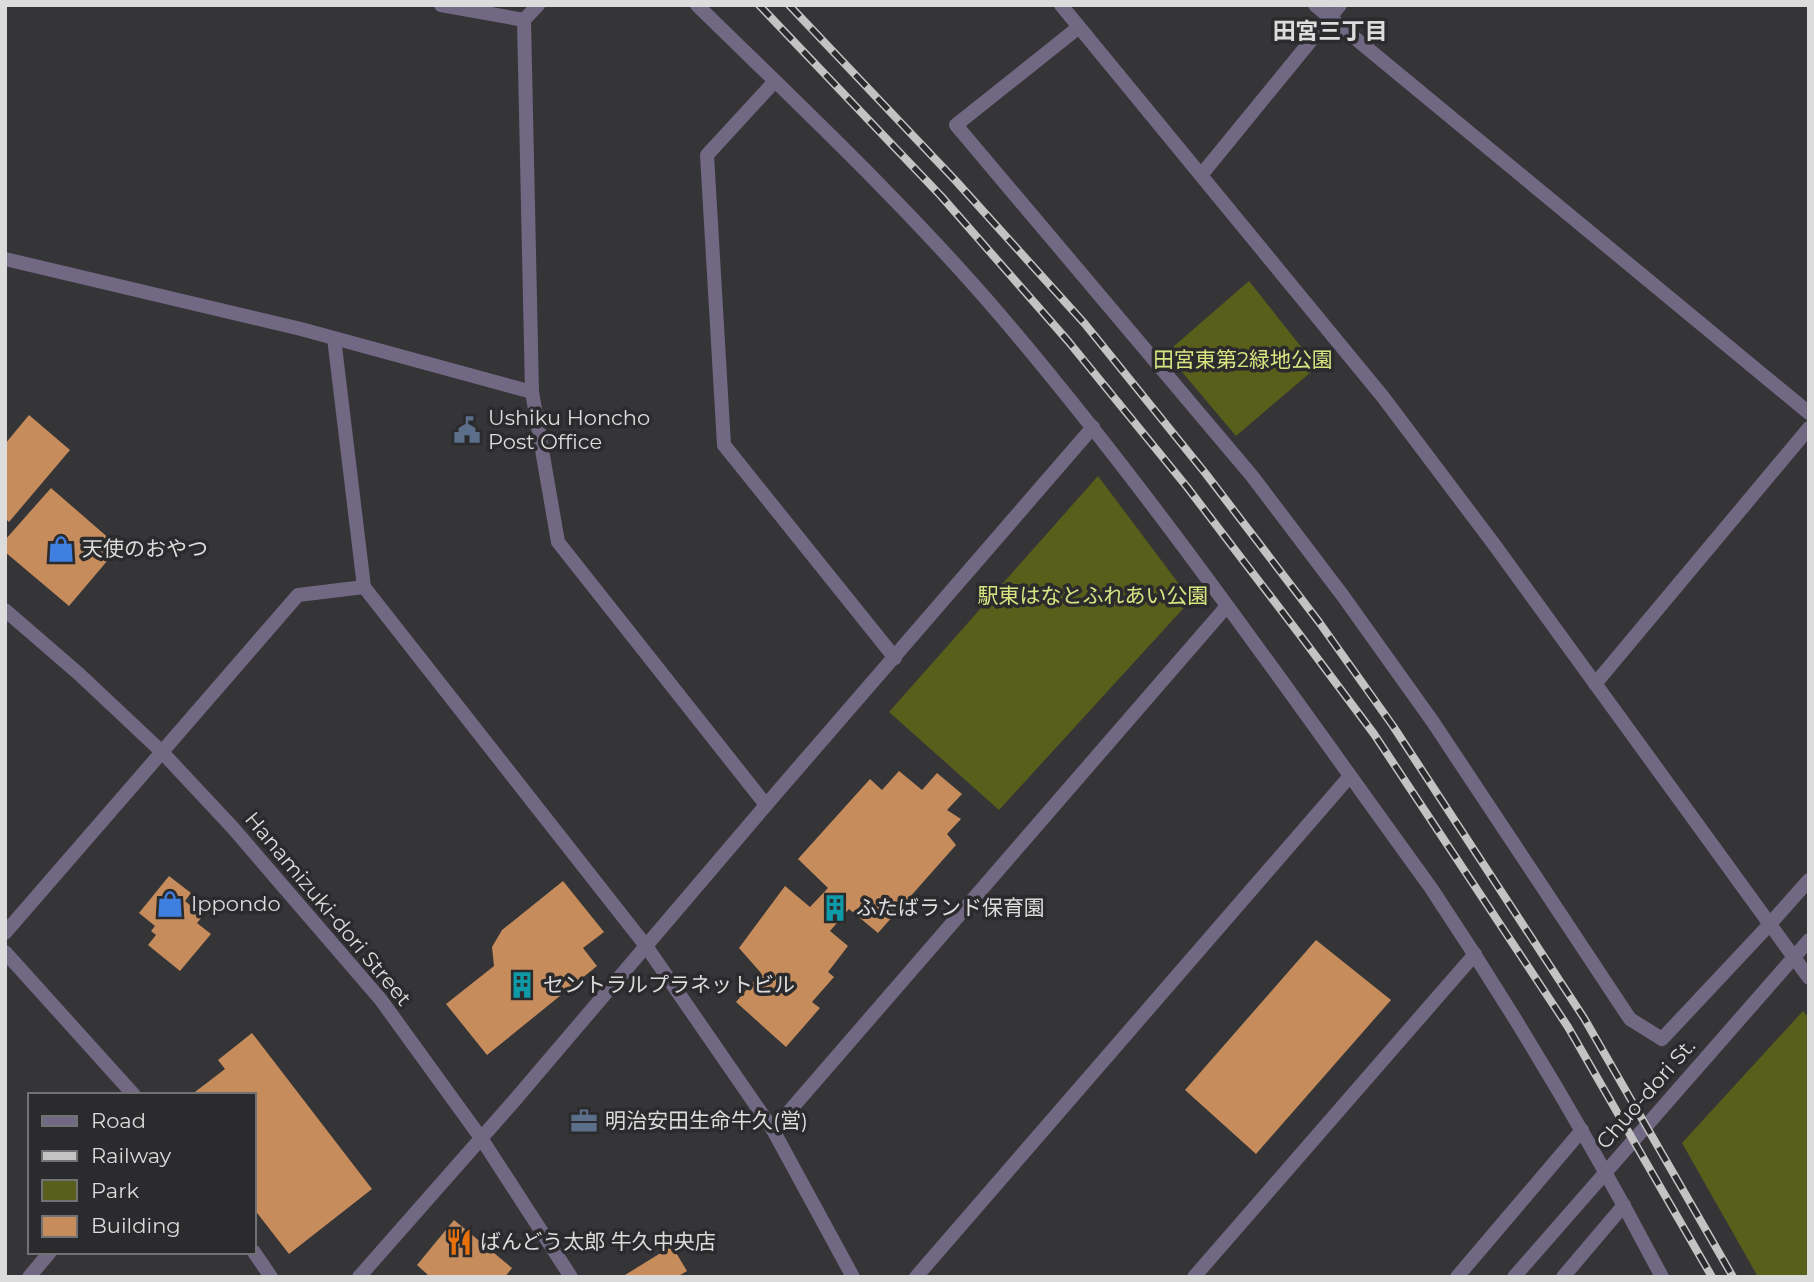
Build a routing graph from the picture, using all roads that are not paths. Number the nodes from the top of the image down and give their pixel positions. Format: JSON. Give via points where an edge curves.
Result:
{"nodes":[{"id":1,"x":441,"y":5,"type":"edge"},
{"id":2,"x":538,"y":5,"type":"edge"},
{"id":3,"x":697,"y":5,"type":"edge"},
{"id":4,"x":1061,"y":5,"type":"edge"},
{"id":5,"x":1315,"y":5,"type":"edge"},
{"id":6,"x":1340,"y":5,"type":"edge"},
{"id":7,"x":1330,"y":18,"type":"junction"},
{"id":8,"x":524,"y":20,"type":"junction"},
{"id":9,"x":1079,"y":27,"type":"junction"},
{"id":10,"x":775,"y":81,"type":"junction"},
{"id":11,"x":1202,"y":174,"type":"junction"},
{"id":12,"x":5,"y":260,"type":"edge"},
{"id":13,"x":334,"y":338,"type":"junction"},
{"id":14,"x":532,"y":393,"type":"junction"},
{"id":15,"x":1809,"y":413,"type":"edge"},
{"id":16,"x":1093,"y":427,"type":"junction"},
{"id":17,"x":1809,"y":428,"type":"edge"},
{"id":18,"x":364,"y":587,"type":"junction"},
{"id":19,"x":1227,"y":606,"type":"junction"},
{"id":20,"x":5,"y":610,"type":"edge"},
{"id":21,"x":895,"y":658,"type":"junction"},
{"id":22,"x":1595,"y":684,"type":"junction"},
{"id":23,"x":162,"y":752,"type":"junction"},
{"id":24,"x":1350,"y":776,"type":"junction"},
{"id":25,"x":766,"y":805,"type":"junction"},
{"id":26,"x":1809,"y":880,"type":"edge"},
{"id":27,"x":1769,"y":925,"type":"junction"},
{"id":28,"x":5,"y":933,"type":"edge"},
{"id":29,"x":1809,"y":940,"type":"edge"},
{"id":30,"x":646,"y":946,"type":"junction"},
{"id":31,"x":5,"y":951,"type":"edge"},
{"id":32,"x":1475,"y":954,"type":"junction"},
{"id":33,"x":1809,"y":978,"type":"edge"},
{"id":34,"x":132,"y":1093,"type":"edge"},
{"id":35,"x":773,"y":1130,"type":"junction"},
{"id":36,"x":1582,"y":1130,"type":"junction"},
{"id":37,"x":481,"y":1138,"type":"junction"},
{"id":38,"x":1624,"y":1205,"type":"junction"},
{"id":39,"x":48,"y":1254,"type":"edge"},
{"id":40,"x":255,"y":1254,"type":"edge"},
{"id":41,"x":29,"y":1277,"type":"edge"},
{"id":42,"x":271,"y":1277,"type":"edge"},
{"id":43,"x":359,"y":1277,"type":"edge"},
{"id":44,"x":571,"y":1277,"type":"edge"},
{"id":45,"x":853,"y":1277,"type":"edge"},
{"id":46,"x":916,"y":1277,"type":"edge"},
{"id":47,"x":1194,"y":1277,"type":"edge"},
{"id":48,"x":1457,"y":1277,"type":"edge"},
{"id":49,"x":1514,"y":1277,"type":"edge"},
{"id":50,"x":1563,"y":1277,"type":"edge"},
{"id":51,"x":1662,"y":1277,"type":"edge"}],
"edges":[{"from":1,"to":8,"type":"street"},
{"from":2,"to":8,"type":"street"},
{"from":3,"to":10,"type":"street"},
{"from":4,"to":9,"type":"street"},
{"from":5,"to":7,"type":"street"},
{"from":6,"to":7,"type":"street"},
{"from":7,"to":11,"type":"street"},
{"from":7,"to":15,"type":"street"},
{"from":8,"to":14,"type":"street"},
{"from":9,"to":11,"type":"street"},
{"from":9,"to":27,"type":"street","via":[[956,125],[1243,465],[1343,596],[1433,722],[1630,1019],[1662,1040]]},
{"from":10,"to":16,"type":"street","via":[[998,313]]},
{"from":10,"to":21,"type":"street","via":[[707,155],[724,445]]},
{"from":11,"to":22,"type":"street","via":[[1383,397]]},
{"from":12,"to":13,"type":"street"},
{"from":13,"to":14,"type":"street"},
{"from":13,"to":18,"type":"street"},
{"from":14,"to":25,"type":"street","via":[[558,542]]},
{"from":16,"to":19,"type":"street"},
{"from":16,"to":21,"type":"street"},
{"from":17,"to":22,"type":"street"},
{"from":18,"to":23,"type":"street","via":[[298,595]]},
{"from":18,"to":30,"type":"street"},
{"from":19,"to":24,"type":"street"},
{"from":19,"to":35,"type":"street"},
{"from":20,"to":23,"type":"street","name":"Hanamizuki-dori Street"},
{"from":21,"to":25,"type":"street"},
{"from":22,"to":27,"type":"street"},
{"from":23,"to":28,"type":"street"},
{"from":23,"to":37,"type":"street","name":"Hanamizuki-dori Street","via":[[381,1000]]},
{"from":24,"to":32,"type":"street"},
{"from":24,"to":46,"type":"street"},
{"from":25,"to":30,"type":"street"},
{"from":26,"to":27,"type":"street"},
{"from":27,"to":33,"type":"street"},
{"from":29,"to":49,"type":"street","name":"Chuo-dori St."},
{"from":30,"to":35,"type":"street"},
{"from":30,"to":37,"type":"street"},
{"from":31,"to":34,"type":"street"},
{"from":32,"to":36,"type":"street"},
{"from":32,"to":47,"type":"street"},
{"from":35,"to":45,"type":"street"},
{"from":36,"to":38,"type":"street"},
{"from":36,"to":48,"type":"street"},
{"from":37,"to":43,"type":"street"},
{"from":37,"to":44,"type":"street","name":"Hanamizuki-dori Street"},
{"from":38,"to":50,"type":"street"},
{"from":38,"to":51,"type":"street"},
{"from":39,"to":41,"type":"street"},
{"from":40,"to":42,"type":"street"}]}
